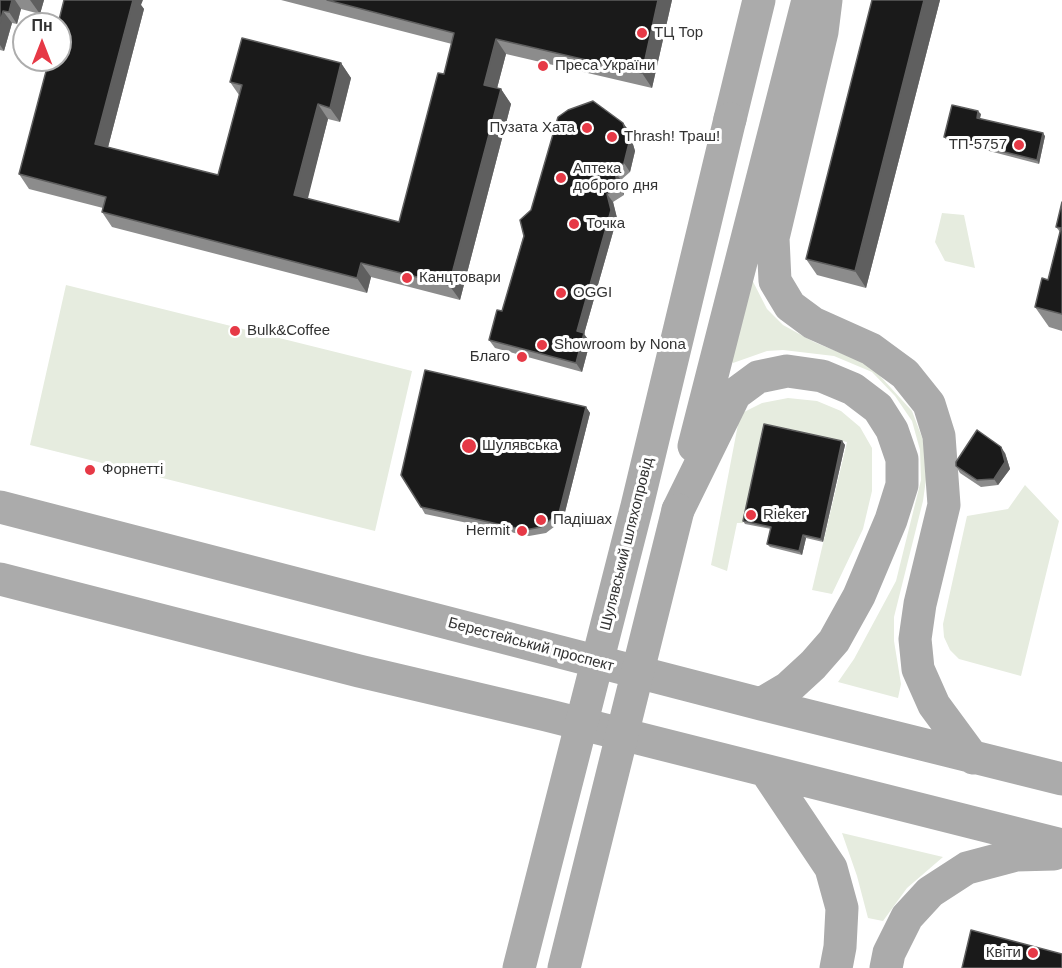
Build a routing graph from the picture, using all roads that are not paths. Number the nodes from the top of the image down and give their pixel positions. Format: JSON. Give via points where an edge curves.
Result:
{"nodes":[{"id":1,"x":759,"y":0,"type":"edge"},
{"id":2,"x":808,"y":0,"type":"edge"},
{"id":3,"x":826,"y":0,"type":"edge"},
{"id":4,"x":0,"y":507,"type":"edge"},
{"id":5,"x":678,"y":510,"type":"junction"},
{"id":6,"x":0,"y":579,"type":"edge"},
{"id":7,"x":761,"y":704,"type":"junction"},
{"id":8,"x":973,"y":758,"type":"junction"},
{"id":9,"x":766,"y":771,"type":"junction"},
{"id":10,"x":1062,"y":779,"type":"edge"},
{"id":11,"x":1062,"y":845,"type":"edge"},
{"id":12,"x":1062,"y":853,"type":"edge"},
{"id":13,"x":519,"y":968,"type":"edge"},
{"id":14,"x":564,"y":968,"type":"edge"},
{"id":15,"x":836,"y":968,"type":"edge"},
{"id":16,"x":886,"y":968,"type":"edge"}],
"edges":[{"from":1,"to":13,"type":"main road","name":"Шулявський шляхопровід","bridge":true,"via":[[637,506]]},
{"from":2,"to":5,"type":"main road"},
{"from":3,"to":8,"type":"main road","via":[[822,32],[773,238],[775,281],[790,306],[813,323],[871,349],[905,374],[929,404],[939,436],[944,505],[920,604],[915,639],[918,669],[934,705]]},
{"from":4,"to":7,"type":"main road","name":"Берестейський проспект"},
{"from":5,"to":7,"type":"main road","via":[[735,394],[758,377],[787,371],[853,389],[878,408],[892,430],[902,459],[902,485],[859,596],[834,641],[788,688]]},
{"from":5,"to":14,"type":"main road","bridge":true},
{"from":6,"to":9,"type":"main road"},
{"from":7,"to":8,"type":"main road","name":"Берестейський проспект"},
{"from":8,"to":10,"type":"main road","name":"Берестейський проспект"},
{"from":9,"to":11,"type":"main road"},
{"from":9,"to":15,"type":"main road","via":[[831,868],[842,908]]},
{"from":12,"to":16,"type":"main road","via":[[1016,855],[967,868],[930,892],[907,917],[889,952]]}]}
